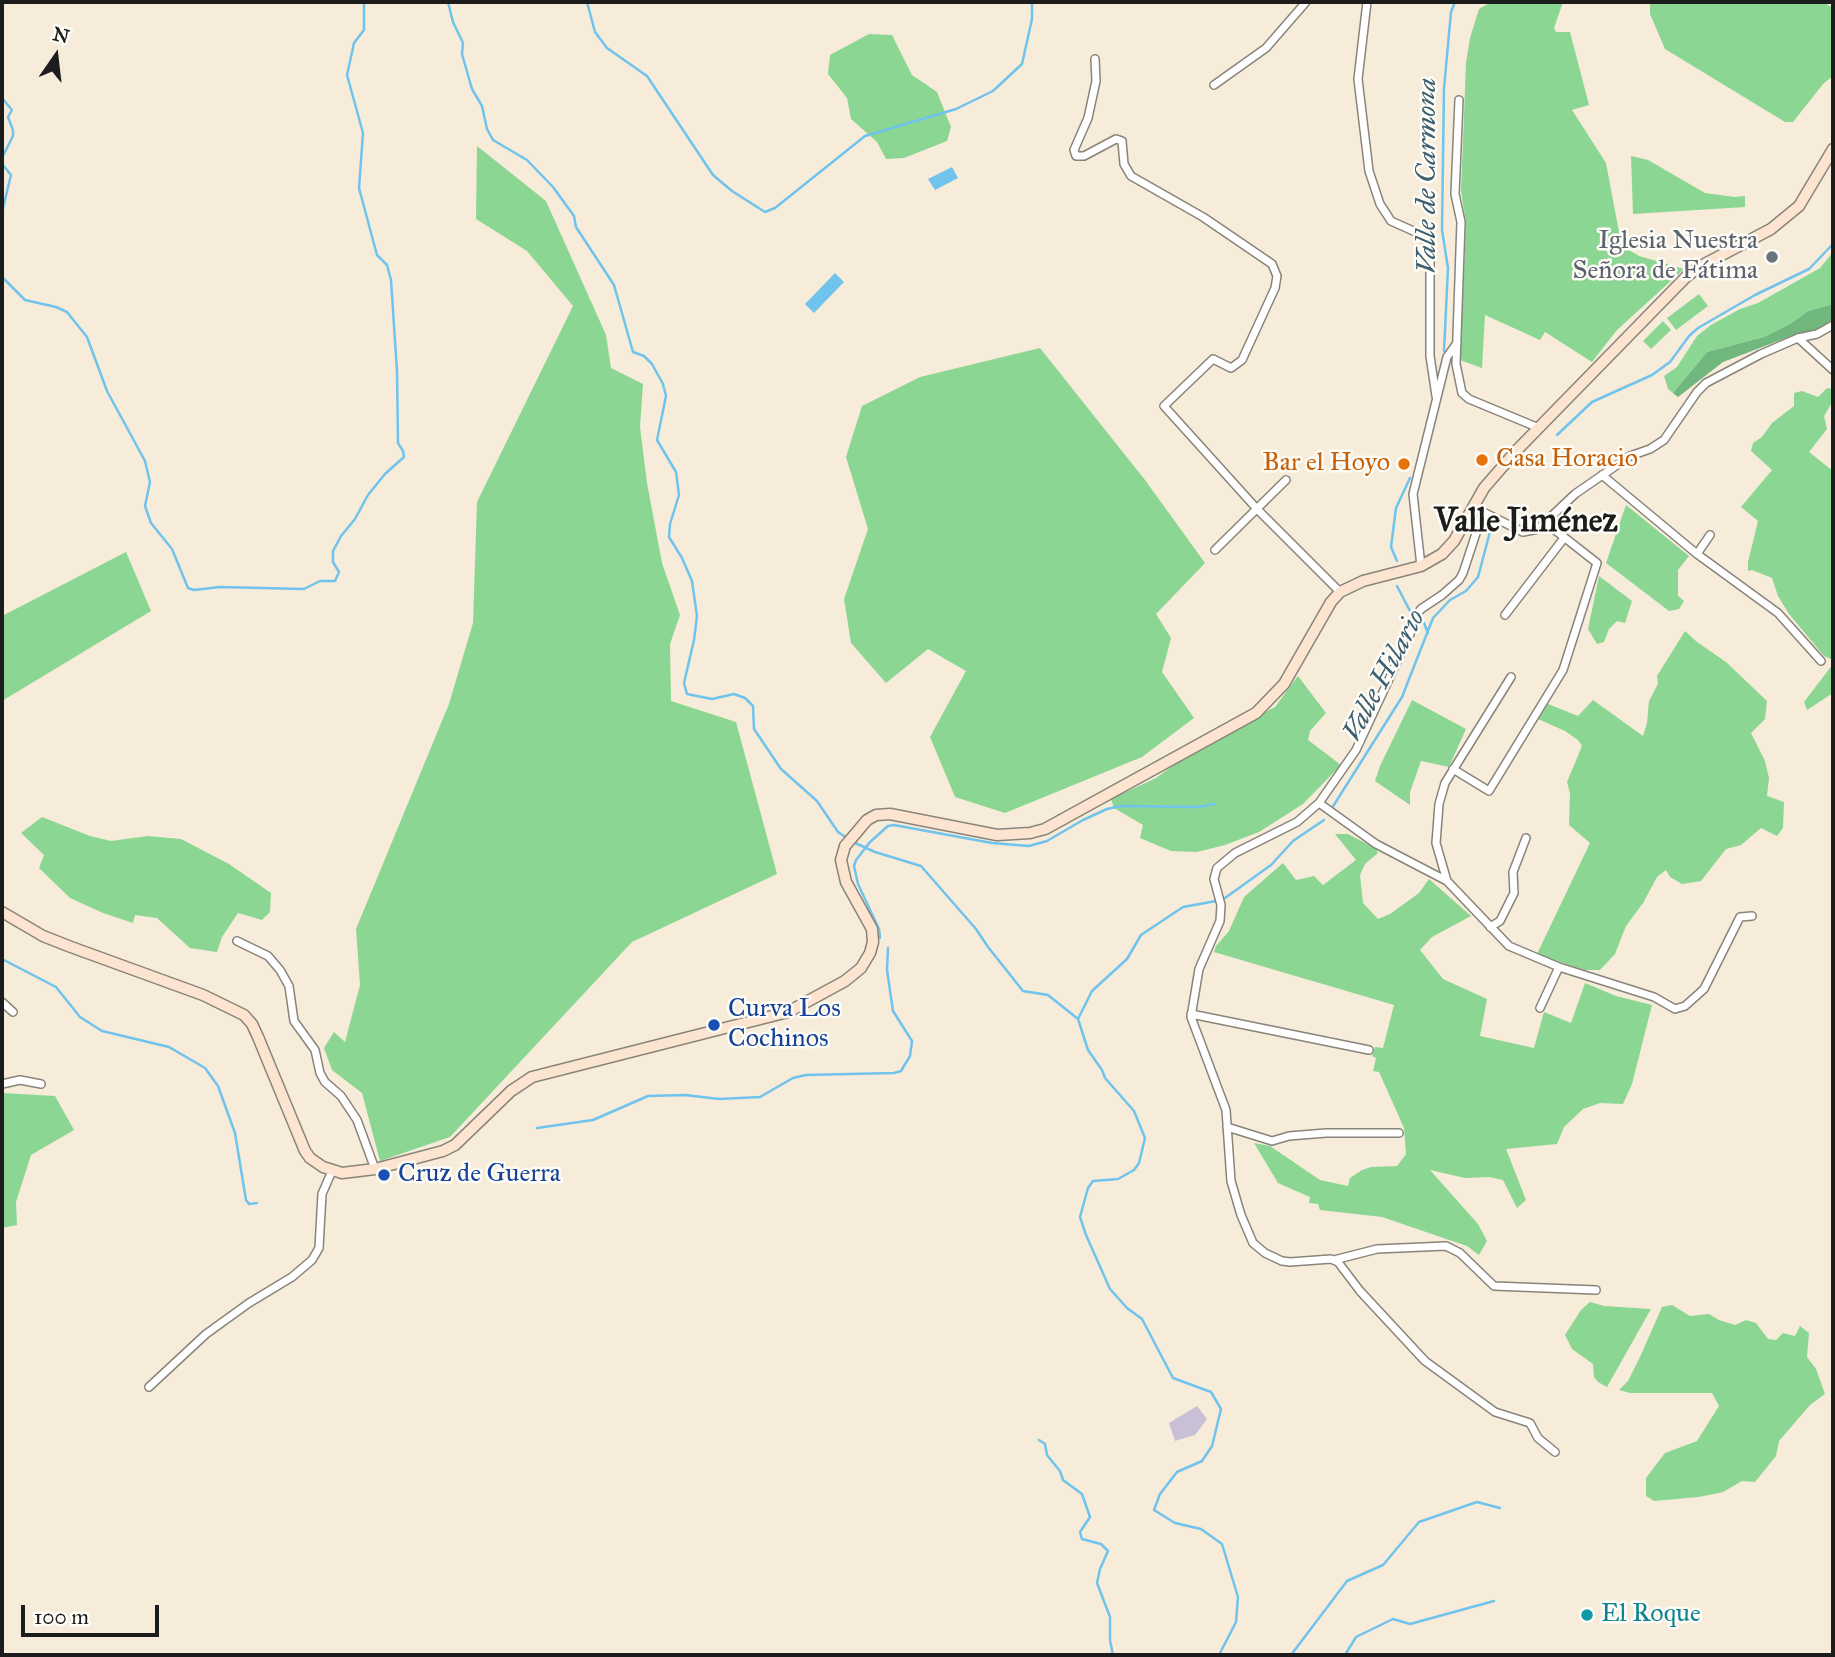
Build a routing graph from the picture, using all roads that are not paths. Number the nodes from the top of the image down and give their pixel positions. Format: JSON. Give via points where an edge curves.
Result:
{"nodes":[{"id":1,"x":1306,"y":2,"type":"edge"},
{"id":2,"x":1367,"y":2,"type":"edge"},
{"id":3,"x":1095,"y":59,"type":"dead end"},
{"id":4,"x":1214,"y":85,"type":"dead end"},
{"id":5,"x":1459,"y":100,"type":"dead end"},
{"id":6,"x":1833,"y":149,"type":"edge"},
{"id":7,"x":1833,"y":325,"type":"edge"},
{"id":8,"x":1798,"y":338,"type":"junction"},
{"id":9,"x":1457,"y":343,"type":"junction"},
{"id":10,"x":1833,"y":370,"type":"edge"},
{"id":11,"x":1436,"y":396,"type":"junction"},
{"id":12,"x":1539,"y":428,"type":"junction"},
{"id":13,"x":1602,"y":475,"type":"junction"},
{"id":14,"x":1286,"y":480,"type":"dead end"},
{"id":15,"x":1257,"y":509,"type":"junction"},
{"id":16,"x":1478,"y":509,"type":"junction"},
{"id":17,"x":1546,"y":523,"type":"junction"},
{"id":18,"x":1710,"y":535,"type":"dead end"},
{"id":19,"x":1564,"y":538,"type":"junction"},
{"id":20,"x":1215,"y":550,"type":"dead end"},
{"id":21,"x":1697,"y":554,"type":"junction"},
{"id":22,"x":1421,"y":566,"type":"junction"},
{"id":23,"x":1340,"y":592,"type":"junction"},
{"id":24,"x":1505,"y":615,"type":"dead end"},
{"id":25,"x":1821,"y":661,"type":"dead end"},
{"id":26,"x":1511,"y":677,"type":"dead end"},
{"id":27,"x":1454,"y":769,"type":"junction"},
{"id":28,"x":1320,"y":803,"type":"junction"},
{"id":29,"x":1526,"y":838,"type":"dead end"},
{"id":30,"x":1447,"y":881,"type":"junction"},
{"id":31,"x":2,"y":912,"type":"edge"},
{"id":32,"x":1752,"y":916,"type":"dead end"},
{"id":33,"x":1490,"y":927,"type":"junction"},
{"id":34,"x":237,"y":941,"type":"dead end"},
{"id":35,"x":1559,"y":967,"type":"junction"},
{"id":36,"x":2,"y":1002,"type":"edge"},
{"id":37,"x":1540,"y":1008,"type":"dead end"},
{"id":38,"x":13,"y":1012,"type":"dead end"},
{"id":39,"x":1191,"y":1014,"type":"junction"},
{"id":40,"x":1369,"y":1050,"type":"dead end"},
{"id":41,"x":2,"y":1084,"type":"edge"},
{"id":42,"x":41,"y":1084,"type":"dead end"},
{"id":43,"x":1227,"y":1127,"type":"junction"},
{"id":44,"x":1399,"y":1133,"type":"dead end"},
{"id":45,"x":375,"y":1169,"type":"junction"},
{"id":46,"x":332,"y":1171,"type":"junction"},
{"id":47,"x":1334,"y":1260,"type":"junction"},
{"id":48,"x":1596,"y":1290,"type":"dead end"},
{"id":49,"x":149,"y":1387,"type":"dead end"},
{"id":50,"x":1555,"y":1452,"type":"dead end"}],
"edges":[{"from":1,"to":4,"type":"street","via":[[1266,48]]},
{"from":2,"to":11,"type":"street","via":[[1358,79],[1369,171],[1391,221],[1420,234],[1430,246],[1430,356]]},
{"from":3,"to":15,"type":"street","via":[[1096,81],[1088,118],[1074,149],[1076,156],[1116,139],[1122,141],[1130,176],[1203,217],[1272,264],[1277,276],[1241,360],[1231,368],[1213,359],[1164,406]]},
{"from":5,"to":9,"type":"street"},
{"from":6,"to":12,"type":"main road","via":[[1799,206],[1771,229],[1686,278]]},
{"from":7,"to":8,"type":"street"},
{"from":8,"to":10,"type":"street"},
{"from":8,"to":13,"type":"street","via":[[1706,383],[1659,444]]},
{"from":9,"to":11,"type":"street","via":[[1447,357]]},
{"from":9,"to":12,"type":"street","via":[[1462,394]]},
{"from":11,"to":22,"type":"street","via":[[1413,494]]},
{"from":12,"to":16,"type":"main road","via":[[1492,478]]},
{"from":13,"to":17,"type":"street"},
{"from":13,"to":21,"type":"street"},
{"from":14,"to":15,"type":"street"},
{"from":15,"to":20,"type":"street"},
{"from":15,"to":23,"type":"street"},
{"from":16,"to":17,"type":"street","via":[[1523,532]]},
{"from":16,"to":22,"type":"main road","via":[[1442,554]]},
{"from":16,"to":28,"type":"street","via":[[1463,573],[1415,617],[1356,750]]},
{"from":17,"to":19,"type":"street"},
{"from":18,"to":21,"type":"street"},
{"from":19,"to":24,"type":"street"},
{"from":19,"to":27,"type":"street","via":[[1597,563],[1563,670],[1489,791]]},
{"from":21,"to":25,"type":"street","via":[[1778,613]]},
{"from":22,"to":23,"type":"main road","via":[[1363,580]]},
{"from":23,"to":45,"type":"main road","via":[[1284,684],[1256,713],[1045,828],[997,835],[890,814],[867,820],[845,846],[841,860],[844,876],[870,923],[873,942],[864,964],[815,1000],[775,1017],[532,1077],[455,1145]]},
{"from":26,"to":27,"type":"street"},
{"from":27,"to":30,"type":"street","via":[[1439,804],[1436,843]]},
{"from":28,"to":30,"type":"street","via":[[1376,844]]},
{"from":28,"to":39,"type":"street","via":[[1297,822],[1235,853],[1217,868],[1214,879],[1222,905],[1220,921],[1199,969]]},
{"from":29,"to":33,"type":"street","via":[[1513,872],[1514,893],[1500,921]]},
{"from":30,"to":33,"type":"street"},
{"from":31,"to":46,"type":"main road","via":[[43,936],[203,995],[244,1015],[258,1037],[305,1151]]},
{"from":32,"to":35,"type":"street","via":[[1740,917],[1704,989],[1675,1009],[1654,997]]},
{"from":33,"to":35,"type":"street","via":[[1508,946]]},
{"from":34,"to":45,"type":"street","via":[[268,956],[280,970],[289,986],[294,1021],[315,1050],[320,1073],[357,1120]]},
{"from":35,"to":37,"type":"street"},
{"from":36,"to":38,"type":"street"},
{"from":39,"to":40,"type":"street"},
{"from":39,"to":43,"type":"street","via":[[1226,1110]]},
{"from":41,"to":42,"type":"street","via":[[20,1080]]},
{"from":43,"to":44,"type":"street","via":[[1276,1141],[1326,1133]]},
{"from":43,"to":47,"type":"street","via":[[1235,1199],[1253,1243],[1282,1261]]},
{"from":45,"to":46,"type":"main road"},
{"from":46,"to":49,"type":"street","via":[[322,1194],[319,1248],[312,1260],[206,1334]]},
{"from":47,"to":48,"type":"street","via":[[1377,1249],[1446,1246],[1460,1253],[1494,1286]]},
{"from":47,"to":50,"type":"street","via":[[1425,1361],[1496,1412],[1530,1423],[1538,1438]]}]}
